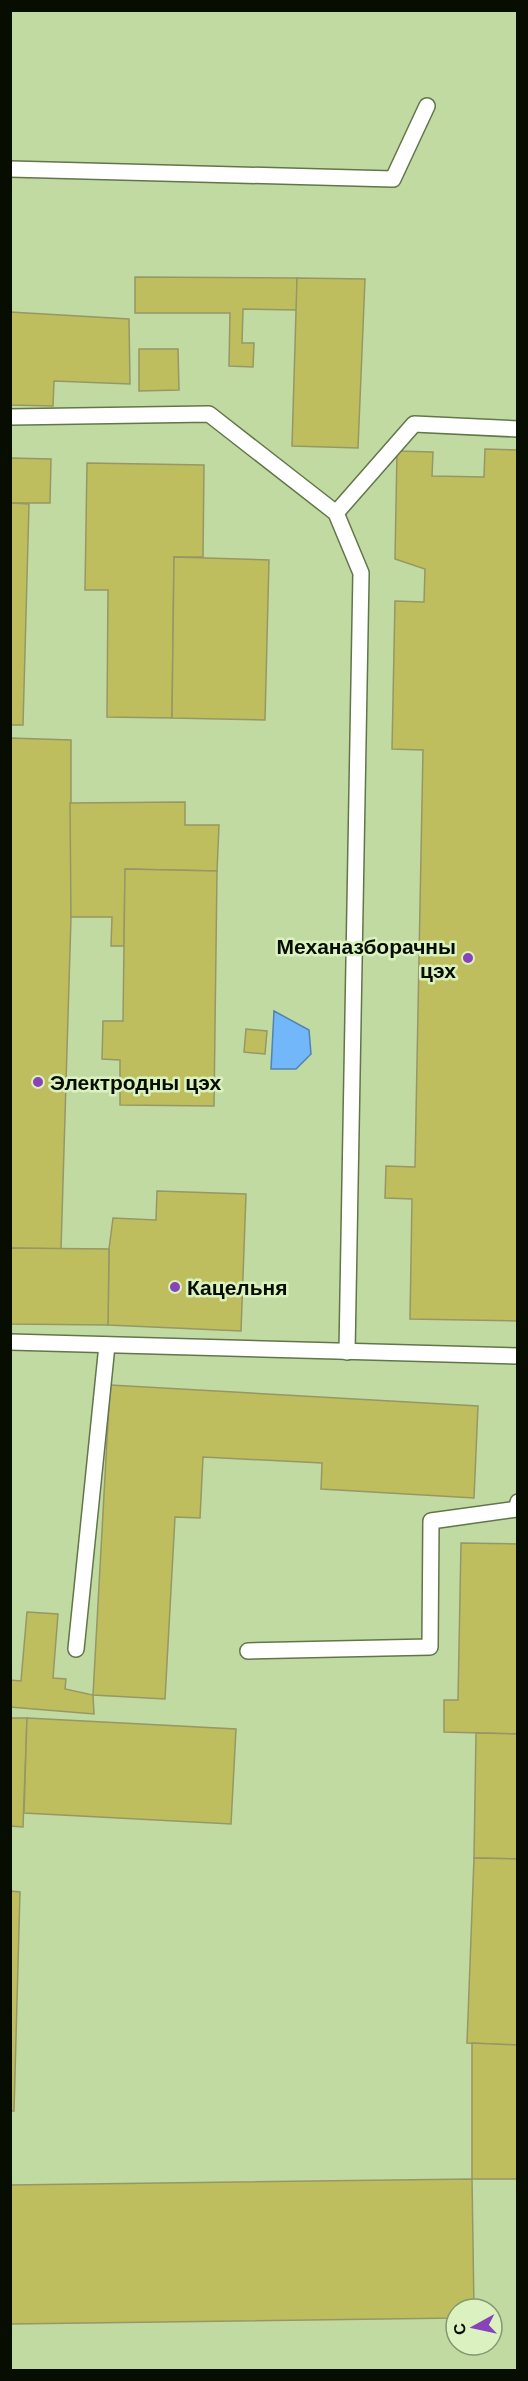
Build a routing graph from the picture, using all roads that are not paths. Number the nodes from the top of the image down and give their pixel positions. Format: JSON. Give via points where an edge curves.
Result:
{"nodes":[{"id":1,"x":426,"y":106,"type":"dead end"},
{"id":2,"x":10,"y":169,"type":"edge"},
{"id":3,"x":10,"y":417,"type":"edge"},
{"id":4,"x":518,"y":429,"type":"edge"},
{"id":5,"x":336,"y":513,"type":"junction"},
{"id":6,"x":10,"y":1342,"type":"edge"},
{"id":7,"x":106,"y":1345,"type":"junction"},
{"id":8,"x":347,"y":1352,"type":"junction"},
{"id":9,"x":518,"y":1356,"type":"edge"},
{"id":10,"x":518,"y":1502,"type":"edge"},
{"id":11,"x":76,"y":1649,"type":"dead end"},
{"id":12,"x":248,"y":1650,"type":"dead end"}],
"edges":[{"from":1,"to":2,"type":"lane","via":[[393,179]]},
{"from":3,"to":5,"type":"lane","via":[[209,414]]},
{"from":4,"to":5,"type":"lane","via":[[414,424]]},
{"from":5,"to":8,"type":"lane","via":[[361,573]]},
{"from":6,"to":7,"type":"lane"},
{"from":7,"to":8,"type":"lane"},
{"from":7,"to":11,"type":"lane"},
{"from":8,"to":9,"type":"lane"},
{"from":10,"to":12,"type":"lane","via":[[517,1509],[431,1521],[430,1647]]}]}
